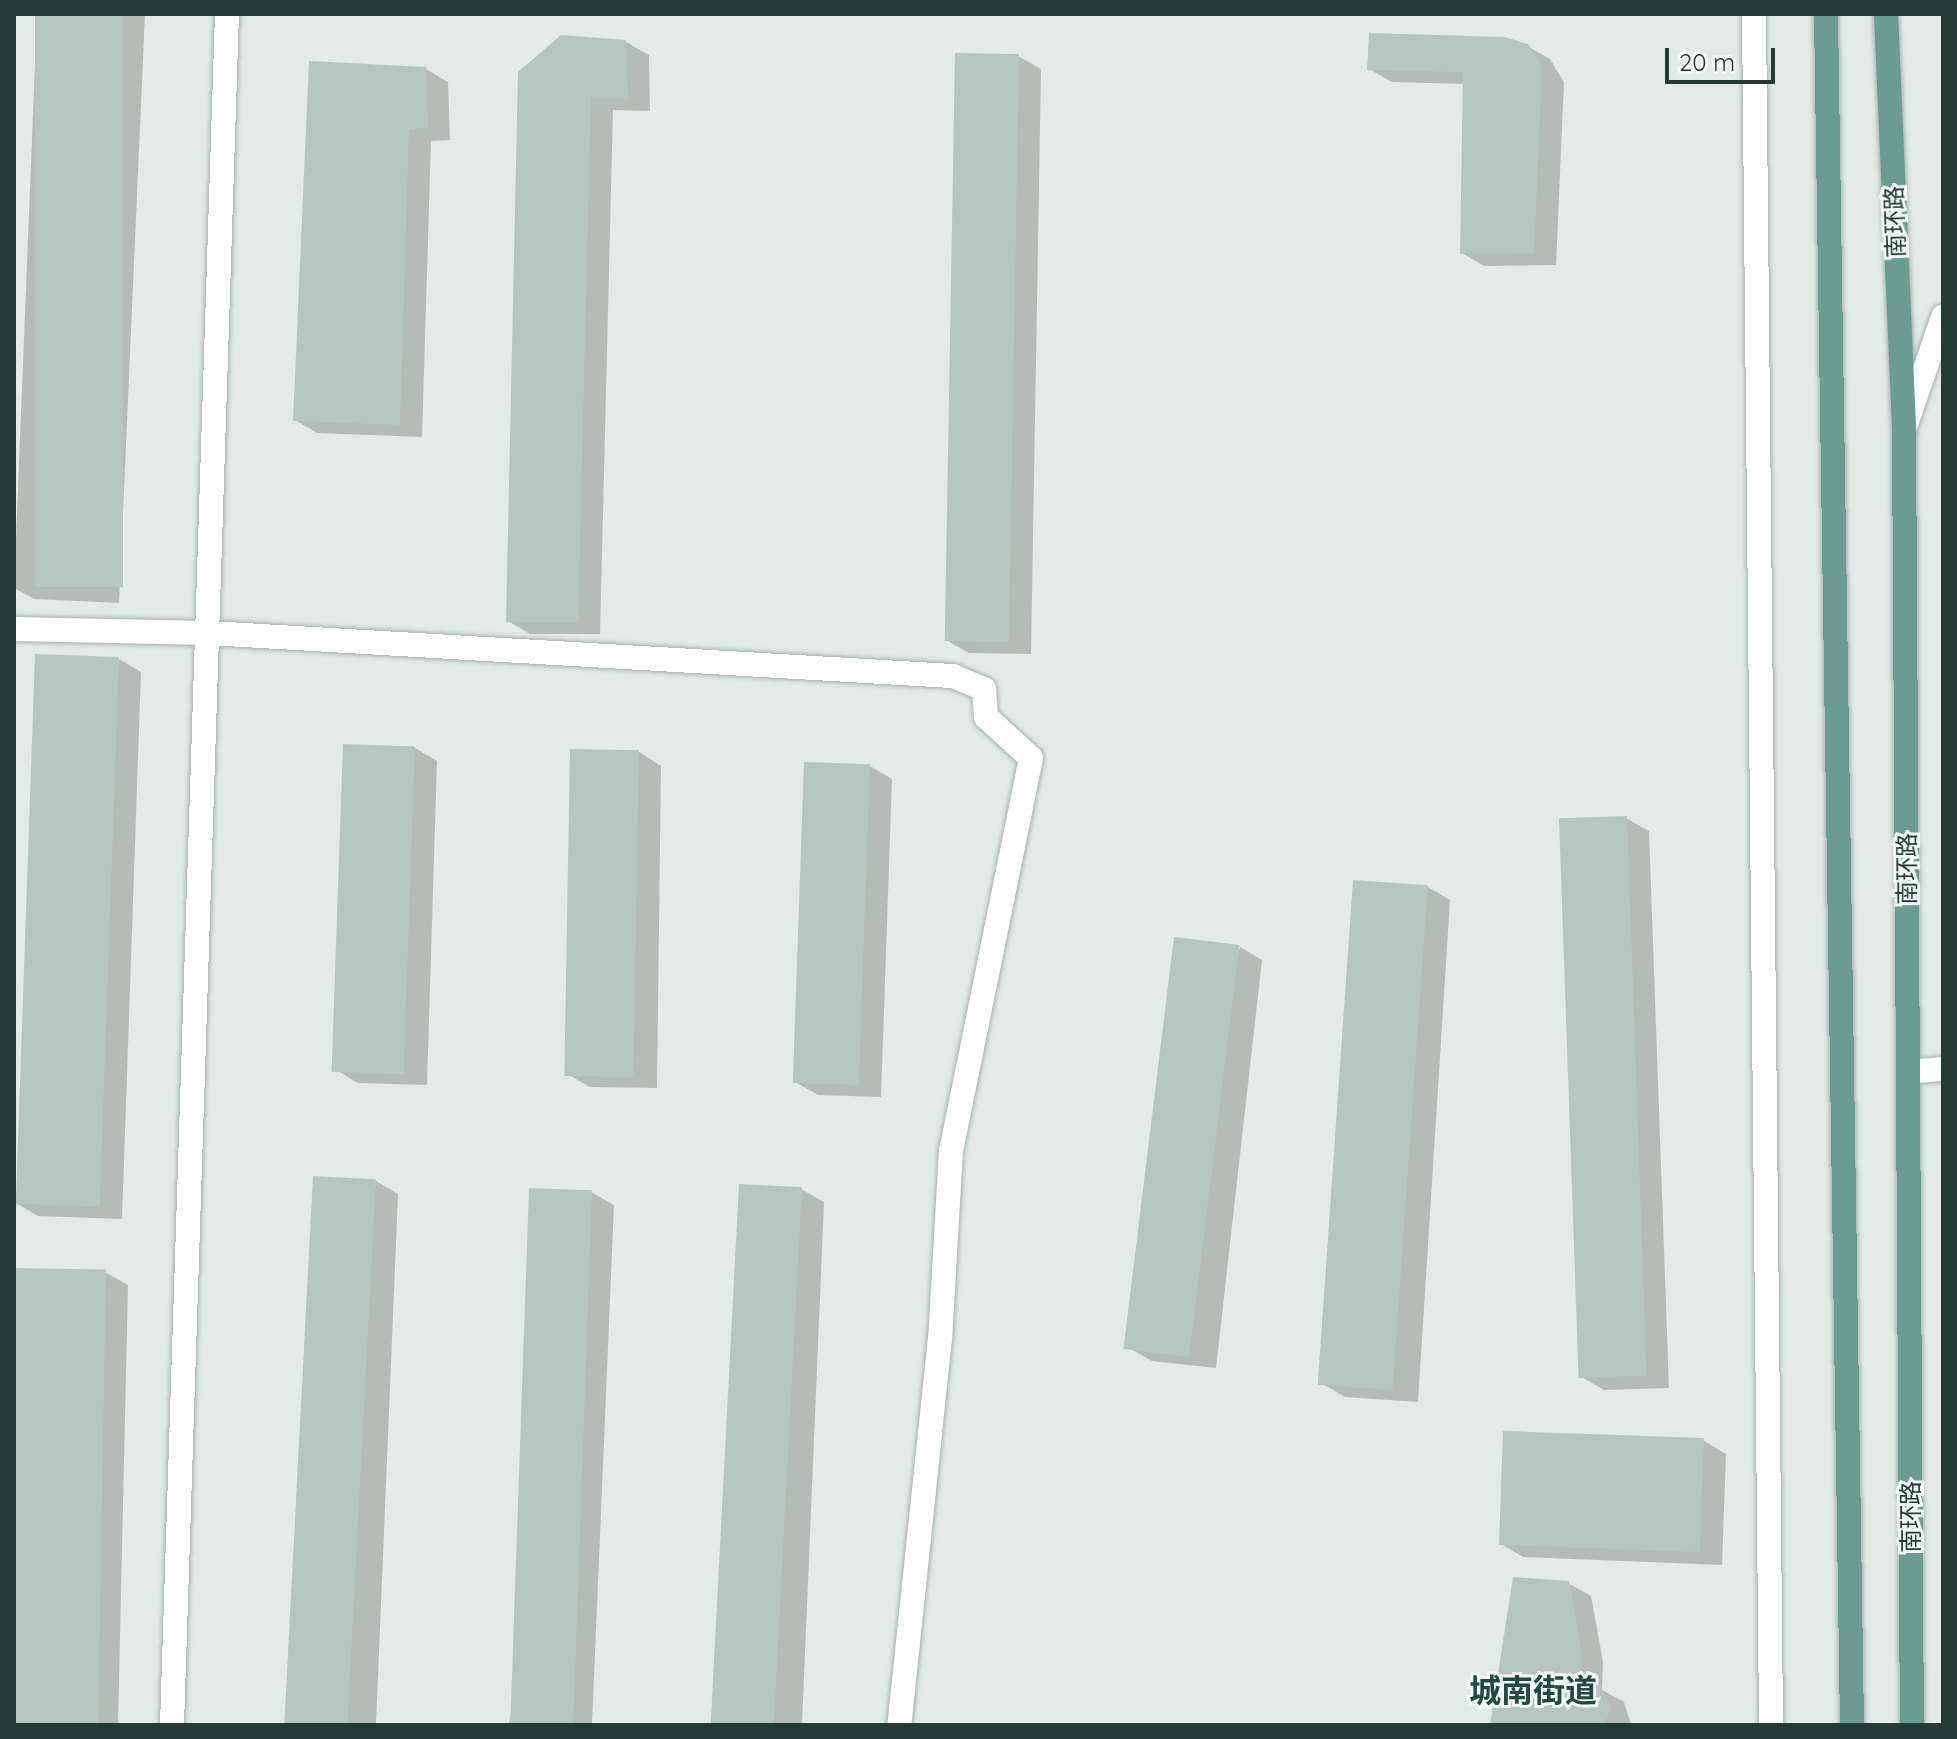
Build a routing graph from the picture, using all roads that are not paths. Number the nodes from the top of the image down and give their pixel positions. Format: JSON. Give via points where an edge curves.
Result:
{"nodes":[{"id":1,"x":227,"y":14,"type":"edge"},
{"id":2,"x":1754,"y":14,"type":"edge"},
{"id":3,"x":1826,"y":14,"type":"edge"},
{"id":4,"x":1886,"y":14,"type":"edge"},
{"id":5,"x":1943,"y":317,"type":"edge"},
{"id":6,"x":1904,"y":433,"type":"junction"},
{"id":7,"x":14,"y":629,"type":"edge"},
{"id":8,"x":209,"y":633,"type":"junction"},
{"id":9,"x":1943,"y":1069,"type":"edge"},
{"id":10,"x":1908,"y":1072,"type":"junction"},
{"id":11,"x":172,"y":1725,"type":"edge"},
{"id":12,"x":899,"y":1725,"type":"edge"},
{"id":13,"x":1771,"y":1725,"type":"edge"},
{"id":14,"x":1852,"y":1725,"type":"edge"},
{"id":15,"x":1912,"y":1725,"type":"edge"}],
"edges":[{"from":1,"to":8,"type":"street"},
{"from":2,"to":13,"type":"street"},
{"from":3,"to":14,"type":"main road"},
{"from":4,"to":6,"type":"main road","name":"南环路"},
{"from":5,"to":6,"type":"street"},
{"from":6,"to":10,"type":"main road","name":"南环路"},
{"from":7,"to":8,"type":"street"},
{"from":8,"to":11,"type":"street"},
{"from":8,"to":12,"type":"street","via":[[953,676],[984,689],[986,717],[1031,758],[951,1150],[940,1338]]},
{"from":9,"to":10,"type":"street"},
{"from":10,"to":15,"type":"main road","name":"南环路"}]}
